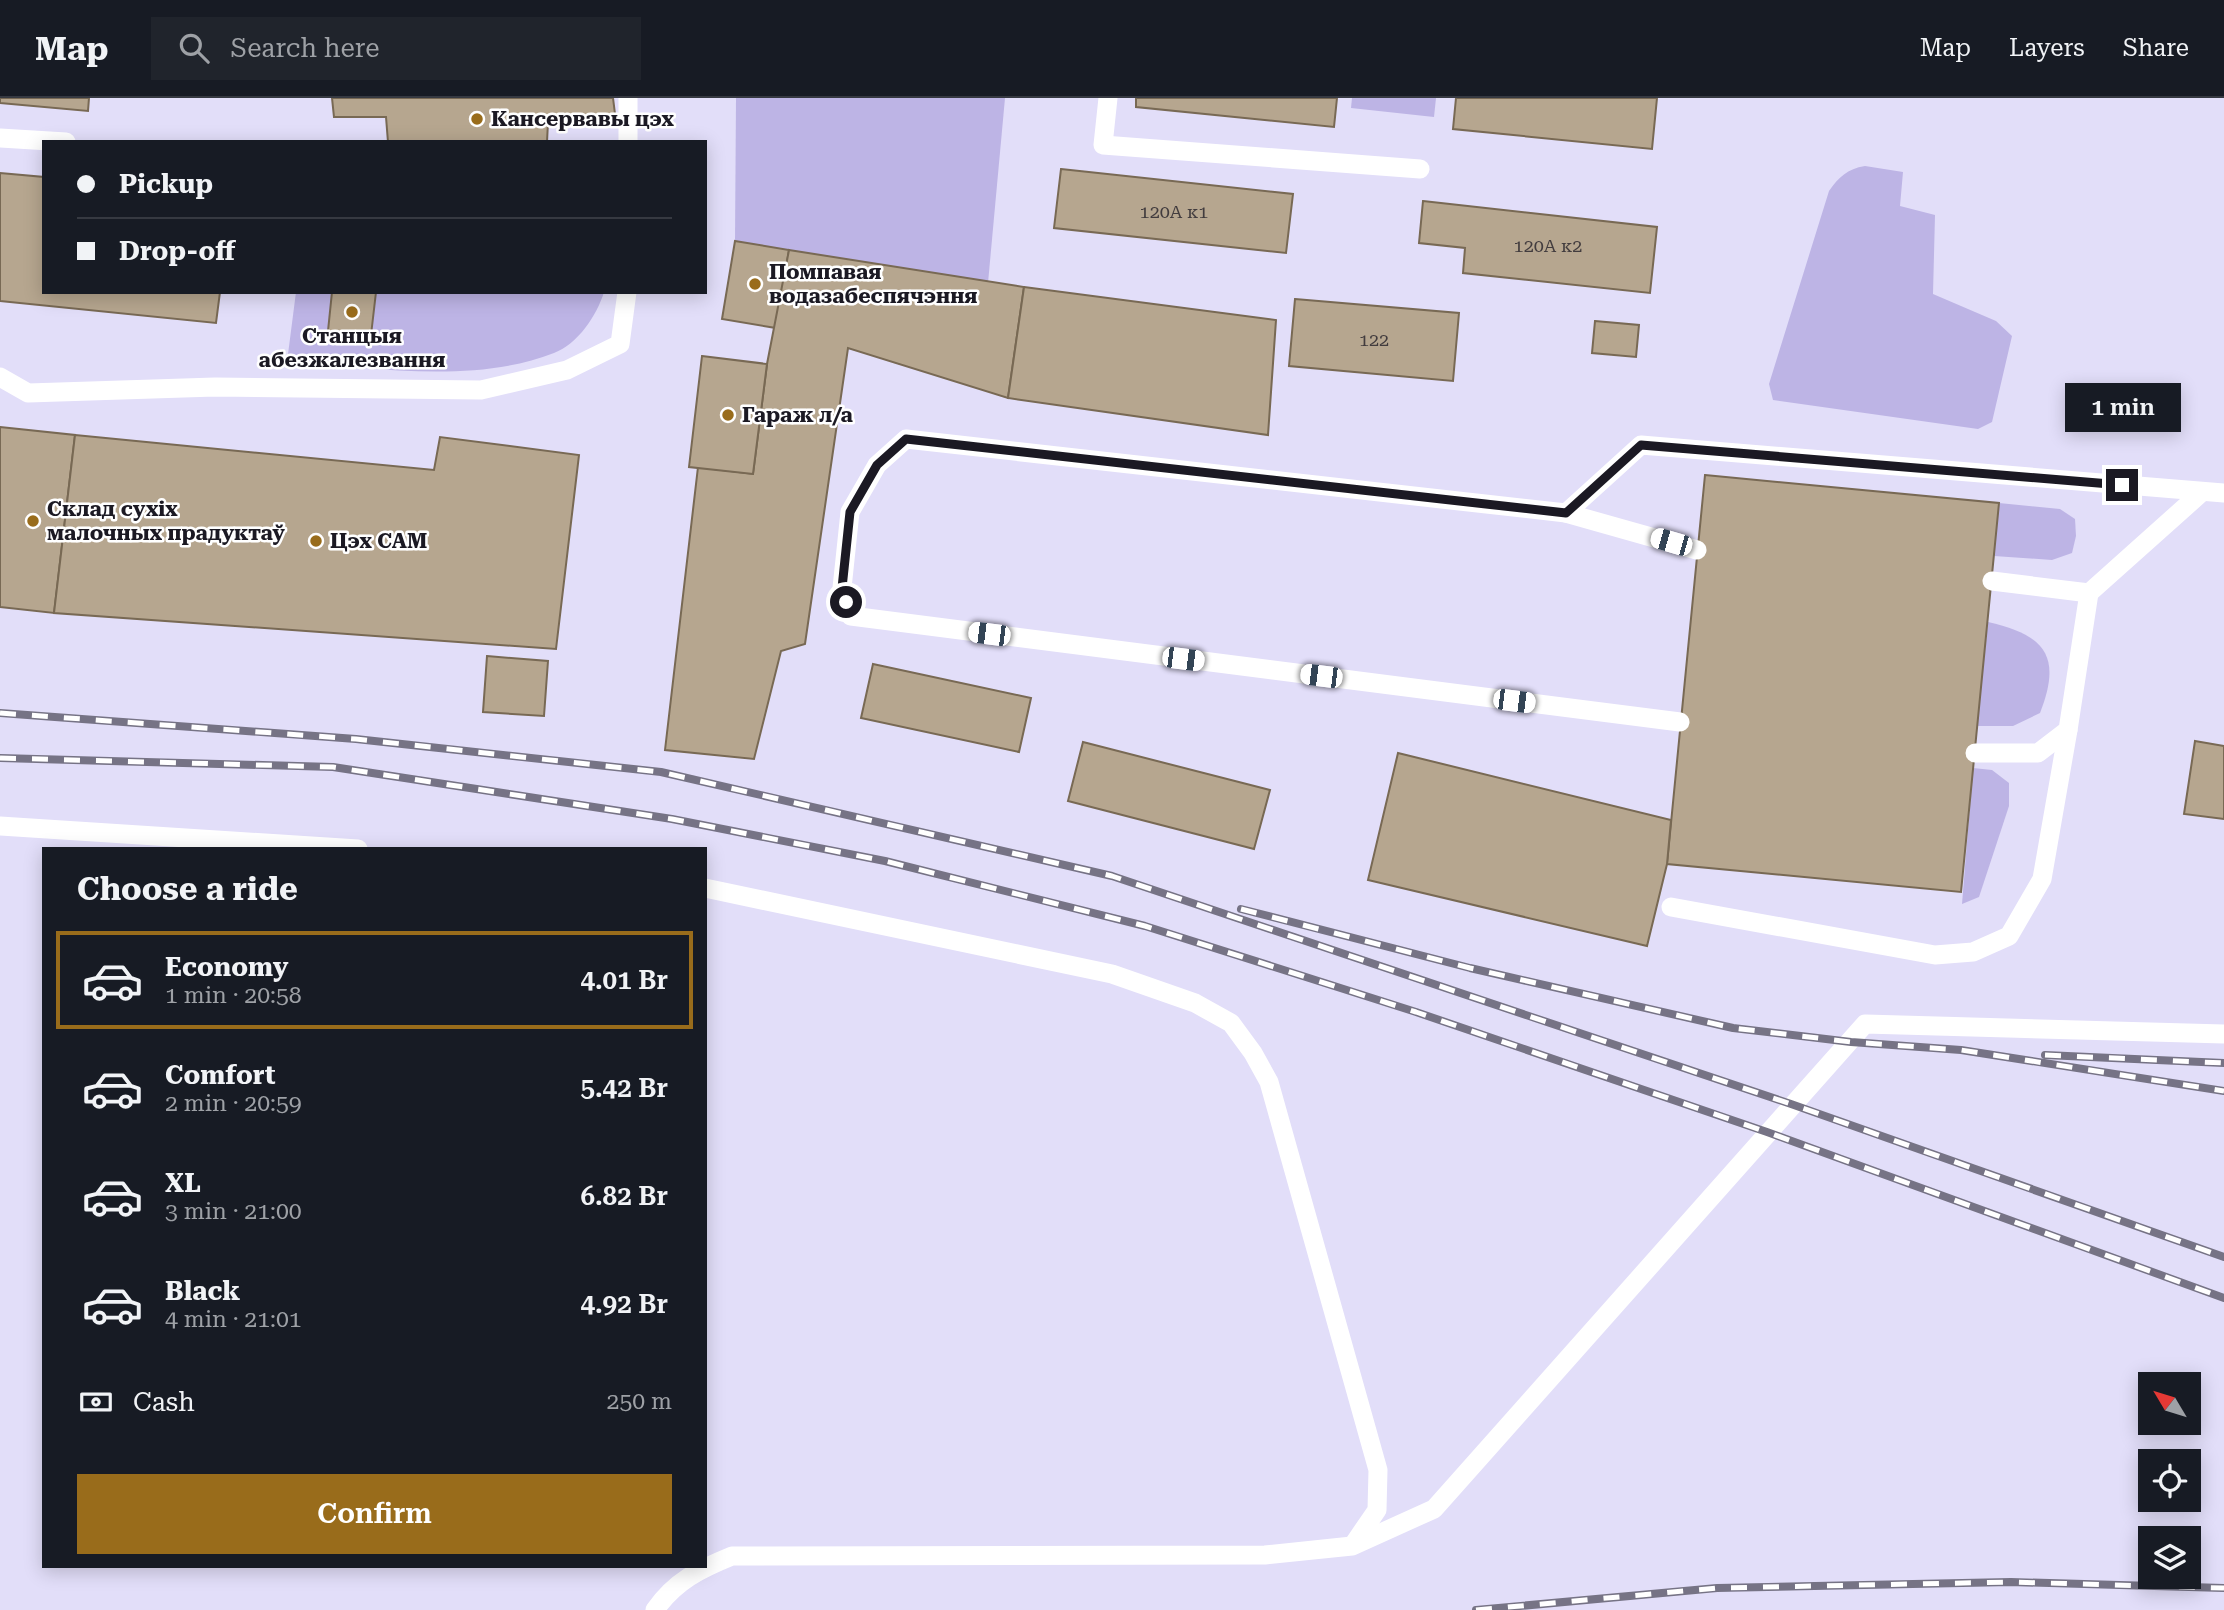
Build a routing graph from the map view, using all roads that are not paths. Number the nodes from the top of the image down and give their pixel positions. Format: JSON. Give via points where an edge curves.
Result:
{"nodes":[{"id":1,"x":628,"y":98,"type":"edge"},
{"id":2,"x":1108,"y":98,"type":"edge"},
{"id":3,"x":0,"y":138,"type":"edge"},
{"id":4,"x":628,"y":140,"type":"edge"},
{"id":5,"x":42,"y":141,"type":"edge"},
{"id":6,"x":1420,"y":169,"type":"dead end"},
{"id":7,"x":627,"y":294,"type":"edge"},
{"id":8,"x":0,"y":377,"type":"edge"},
{"id":9,"x":2202,"y":492,"type":"junction"},
{"id":10,"x":2224,"y":493,"type":"edge"},
{"id":11,"x":1566,"y":513,"type":"junction"},
{"id":12,"x":1697,"y":550,"type":"dead end"},
{"id":13,"x":1992,"y":581,"type":"dead end"},
{"id":14,"x":2089,"y":593,"type":"junction"},
{"id":15,"x":1680,"y":722,"type":"dead end"},
{"id":16,"x":2068,"y":730,"type":"junction"},
{"id":17,"x":1975,"y":753,"type":"dead end"},
{"id":18,"x":0,"y":826,"type":"edge"},
{"id":19,"x":327,"y":847,"type":"edge"},
{"id":20,"x":707,"y":888,"type":"edge"},
{"id":21,"x":1671,"y":907,"type":"dead end"},
{"id":22,"x":2224,"y":1034,"type":"edge"},
{"id":23,"x":1352,"y":1546,"type":"junction"},
{"id":24,"x":707,"y":1566,"type":"edge"},
{"id":25,"x":701,"y":1568,"type":"edge"},
{"id":26,"x":655,"y":1610,"type":"edge"}],
"edges":[{"from":1,"to":4,"type":"lane"},
{"from":2,"to":6,"type":"lane","via":[[1103,145]]},
{"from":3,"to":5,"type":"lane"},
{"from":7,"to":8,"type":"lane","via":[[620,344],[567,370],[481,390],[215,387],[28,393]]},
{"from":9,"to":10,"type":"lane"},
{"from":9,"to":11,"type":"lane","via":[[1641,445]]},
{"from":9,"to":14,"type":"lane"},
{"from":11,"to":12,"type":"lane"},
{"from":11,"to":15,"type":"lane","via":[[906,439],[877,465],[850,512],[842,588],[851,616]]},
{"from":13,"to":14,"type":"lane"},
{"from":14,"to":16,"type":"lane"},
{"from":16,"to":17,"type":"lane","via":[[2038,753]]},
{"from":16,"to":21,"type":"lane","via":[[2042,879],[2009,936],[1985,947],[1935,955]]},
{"from":18,"to":19,"type":"lane"},
{"from":20,"to":23,"type":"lane","via":[[1112,974],[1195,1003],[1231,1023],[1269,1082],[1378,1470],[1377,1510]]},
{"from":22,"to":23,"type":"lane","via":[[1865,1024],[1434,1509]]},
{"from":23,"to":24,"type":"lane","via":[[1265,1555],[732,1556]]},
{"from":25,"to":26,"type":"lane","via":[[670,1588]]}]}
